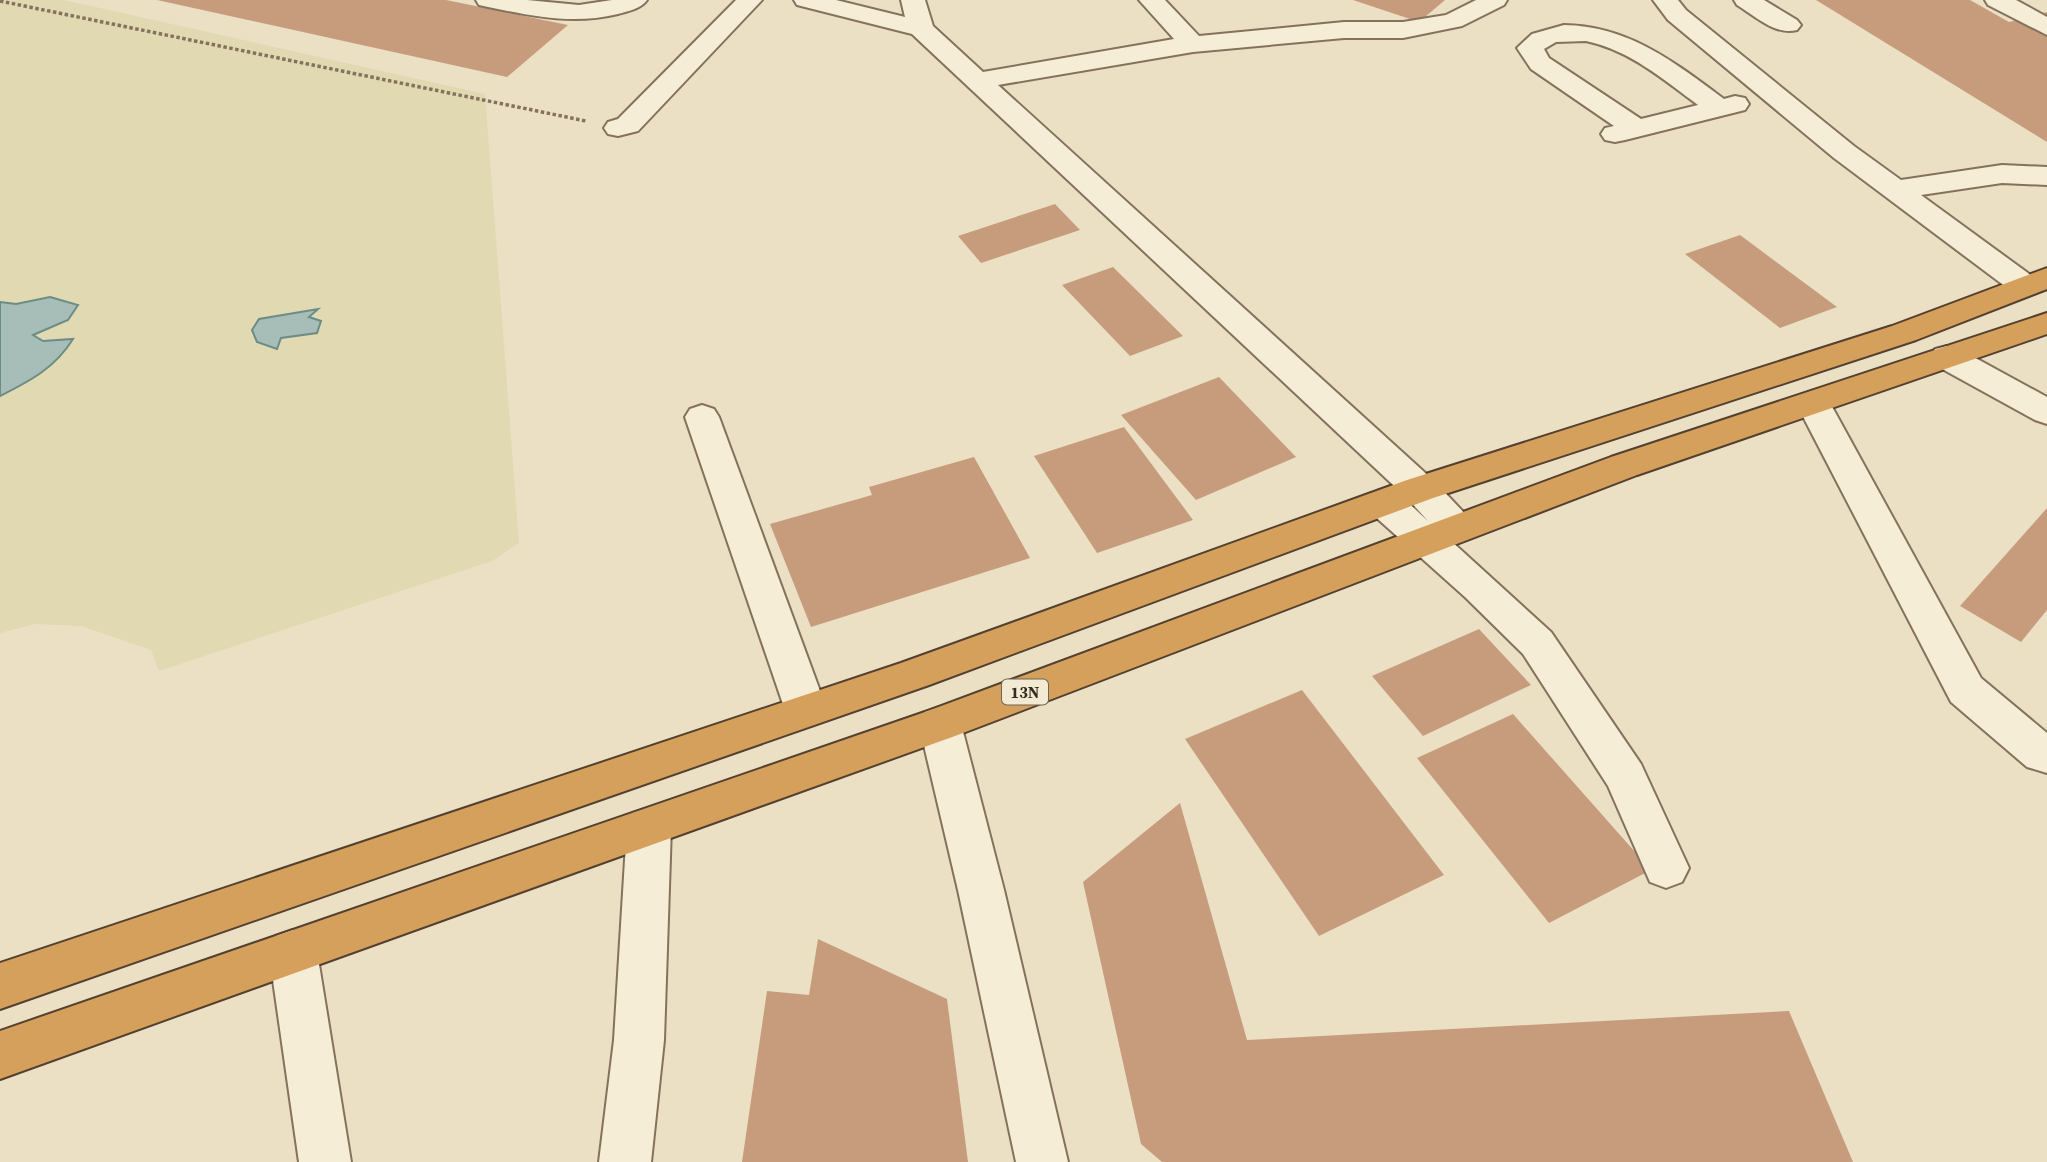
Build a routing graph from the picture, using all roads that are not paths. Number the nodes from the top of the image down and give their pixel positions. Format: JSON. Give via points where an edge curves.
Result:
{"nodes":[{"id":1,"x":488,"y":0,"type":"edge"},
{"id":2,"x":635,"y":0,"type":"edge"},
{"id":3,"x":750,"y":0,"type":"edge"},
{"id":4,"x":806,"y":0,"type":"edge"},
{"id":5,"x":1151,"y":0,"type":"edge"},
{"id":6,"x":1495,"y":0,"type":"edge"},
{"id":7,"x":1665,"y":0,"type":"edge"},
{"id":8,"x":1746,"y":0,"type":"edge"},
{"id":9,"x":1997,"y":0,"type":"edge"},
{"id":10,"x":917,"y":14,"type":"edge"},
{"id":11,"x":1788,"y":25,"type":"dead end"},
{"id":12,"x":2047,"y":27,"type":"edge"},
{"id":13,"x":1193,"y":44,"type":"junction"},
{"id":14,"x":978,"y":81,"type":"junction"},
{"id":15,"x":1777,"y":97,"type":"junction"},
{"id":16,"x":1718,"y":107,"type":"junction"},
{"id":17,"x":618,"y":128,"type":"road end"},
{"id":18,"x":2047,"y":176,"type":"edge"},
{"id":19,"x":1896,"y":190,"type":"junction"},
{"id":20,"x":2036,"y":282,"type":"edge"},
{"id":21,"x":2047,"y":323,"type":"edge"},
{"id":22,"x":1947,"y":357,"type":"junction"},
{"id":23,"x":1813,"y":403,"type":"junction"},
{"id":24,"x":2047,"y":412,"type":"edge"},
{"id":25,"x":702,"y":416,"type":"dead end"},
{"id":26,"x":1420,"y":489,"type":"junction"},
{"id":27,"x":1383,"y":503,"type":"junction"},
{"id":28,"x":1441,"y":535,"type":"junction"},
{"id":29,"x":806,"y":710,"type":"junction"},
{"id":30,"x":940,"y":724,"type":"junction"},
{"id":31,"x":2047,"y":755,"type":"edge"},
{"id":32,"x":649,"y":827,"type":"junction"},
{"id":33,"x":1666,"y":868,"type":"dead end"},
{"id":34,"x":293,"y":952,"type":"junction"},
{"id":35,"x":0,"y":986,"type":"edge"},
{"id":36,"x":0,"y":1055,"type":"edge"},
{"id":37,"x":325,"y":1162,"type":"edge"},
{"id":38,"x":625,"y":1162,"type":"edge"},
{"id":39,"x":1042,"y":1162,"type":"edge"}],
"edges":[{"from":1,"to":2,"type":"street","via":[[571,14],[598,13]]},
{"from":3,"to":17,"type":"street","via":[[628,125]]},
{"from":4,"to":10,"type":"street"},
{"from":5,"to":13,"type":"street"},
{"from":6,"to":13,"type":"street","via":[[1453,21],[1403,30],[1331,31]]},
{"from":7,"to":15,"type":"street"},
{"from":8,"to":11,"type":"street"},
{"from":9,"to":12,"type":"street"},
{"from":10,"to":14,"type":"street"},
{"from":13,"to":14,"type":"street"},
{"from":14,"to":26,"type":"street"},
{"from":15,"to":16,"type":"street"},
{"from":15,"to":19,"type":"street"},
{"from":16,"to":16,"type":"street","via":[[1626,131],[1540,63],[1530,48],[1538,39],[1573,32],[1618,40]]},
{"from":18,"to":19,"type":"street","via":[[2002,174]]},
{"from":19,"to":20,"type":"street"},
{"from":20,"to":26,"type":"highway","via":[[1904,333]]},
{"from":21,"to":22,"type":"highway","number":"13N"},
{"from":22,"to":23,"type":"highway","number":"13N"},
{"from":22,"to":24,"type":"street"},
{"from":23,"to":28,"type":"highway","number":"13N","via":[[1624,466]]},
{"from":23,"to":31,"type":"street","via":[[1966,690]]},
{"from":25,"to":29,"type":"street"},
{"from":26,"to":27,"type":"highway"},
{"from":26,"to":28,"type":"street"},
{"from":27,"to":28,"type":"street"},
{"from":27,"to":29,"type":"highway"},
{"from":28,"to":30,"type":"highway","number":"13N"},
{"from":28,"to":33,"type":"street","via":[[1479,587],[1537,643],[1626,777]]},
{"from":29,"to":35,"type":"highway"},
{"from":30,"to":32,"type":"highway","number":"13N"},
{"from":30,"to":39,"type":"street"},
{"from":32,"to":34,"type":"highway","number":"13N"},
{"from":32,"to":38,"type":"street","via":[[639,1040]]},
{"from":34,"to":36,"type":"highway","number":"13N"},
{"from":34,"to":37,"type":"street"}]}
